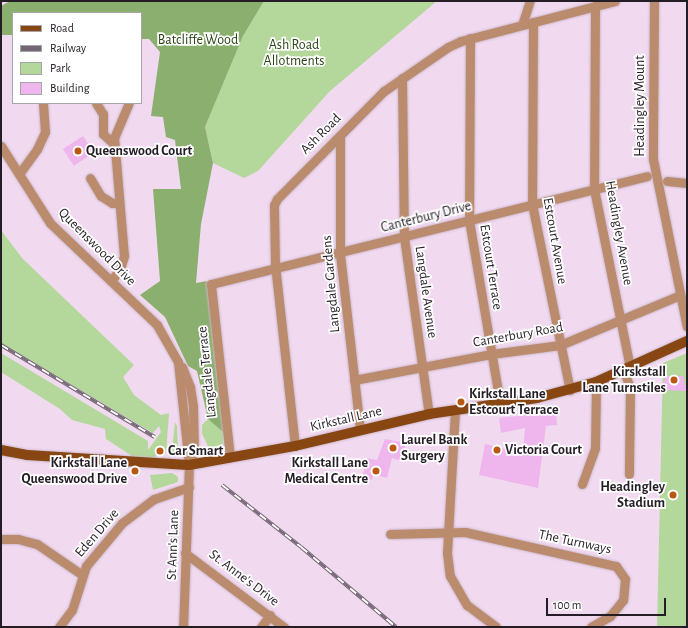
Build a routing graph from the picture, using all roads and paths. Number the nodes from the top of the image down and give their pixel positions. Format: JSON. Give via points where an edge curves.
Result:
{"nodes":[{"id":1,"x":530,"y":1,"type":"edge"},
{"id":2,"x":615,"y":1,"type":"edge"},
{"id":3,"x":654,"y":1,"type":"edge"},
{"id":4,"x":586,"y":5,"type":"edge"},
{"id":5,"x":595,"y":6,"type":"junction"},
{"id":6,"x":533,"y":22,"type":"junction"},
{"id":7,"x":522,"y":25,"type":"junction"},
{"id":8,"x":470,"y":38,"type":"junction"},
{"id":9,"x":402,"y":78,"type":"junction"},
{"id":10,"x":43,"y":104,"type":"edge"},
{"id":11,"x":97,"y":104,"type":"edge"},
{"id":12,"x":129,"y":104,"type":"edge"},
{"id":13,"x":340,"y":136,"type":"junction"},
{"id":14,"x":114,"y":144,"type":"junction"},
{"id":15,"x":1,"y":146,"type":"edge"},
{"id":16,"x":19,"y":174,"type":"junction"},
{"id":17,"x":647,"y":176,"type":"dead end"},
{"id":18,"x":90,"y":178,"type":"dead end"},
{"id":19,"x":667,"y":181,"type":"dead end"},
{"id":20,"x":687,"y":183,"type":"edge"},
{"id":21,"x":594,"y":189,"type":"junction"},
{"id":22,"x":119,"y":203,"type":"junction"},
{"id":23,"x":532,"y":204,"type":"junction"},
{"id":24,"x":469,"y":220,"type":"junction"},
{"id":25,"x":404,"y":238,"type":"junction"},
{"id":26,"x":340,"y":254,"type":"junction"},
{"id":27,"x":275,"y":270,"type":"junction"},
{"id":28,"x":111,"y":281,"type":"junction"},
{"id":29,"x":212,"y":284,"type":"joint"},
{"id":30,"x":680,"y":295,"type":"junction"},
{"id":31,"x":621,"y":320,"type":"junction"},
{"id":32,"x":687,"y":327,"type":"edge"},
{"id":33,"x":687,"y":341,"type":"edge"},
{"id":34,"x":560,"y":345,"type":"junction"},
{"id":35,"x":491,"y":354,"type":"junction"},
{"id":36,"x":422,"y":367,"type":"junction"},
{"id":37,"x":627,"y":369,"type":"junction"},
{"id":38,"x":354,"y":380,"type":"junction"},
{"id":39,"x":596,"y":382,"type":"junction"},
{"id":40,"x":570,"y":390,"type":"junction"},
{"id":41,"x":500,"y":403,"type":"junction"},
{"id":42,"x":455,"y":410,"type":"junction"},
{"id":43,"x":429,"y":414,"type":"junction"},
{"id":44,"x":360,"y":430,"type":"junction"},
{"id":45,"x":295,"y":446,"type":"junction"},
{"id":46,"x":1,"y":450,"type":"edge"},
{"id":47,"x":230,"y":457,"type":"junction"},
{"id":48,"x":189,"y":465,"type":"junction"},
{"id":49,"x":629,"y":474,"type":"dead end"},
{"id":50,"x":582,"y":484,"type":"dead end"},
{"id":51,"x":190,"y":487,"type":"junction"},
{"id":52,"x":449,"y":531,"type":"junction"},
{"id":53,"x":390,"y":534,"type":"dead end"},
{"id":54,"x":1,"y":539,"type":"edge"},
{"id":55,"x":185,"y":553,"type":"junction"},
{"id":56,"x":81,"y":574,"type":"junction"},
{"id":57,"x":270,"y":615,"type":"junction"},
{"id":58,"x":59,"y":627,"type":"edge"},
{"id":59,"x":184,"y":627,"type":"edge"},
{"id":60,"x":261,"y":627,"type":"edge"},
{"id":61,"x":284,"y":627,"type":"edge"},
{"id":62,"x":496,"y":627,"type":"edge"},
{"id":63,"x":591,"y":627,"type":"edge"}],
"edges":[{"from":1,"to":7,"type":"street"},
{"from":2,"to":5,"type":"street","name":"Ash Road"},
{"from":3,"to":30,"type":"street","name":"Headingley Mount","via":[[653,159]]},
{"from":4,"to":5,"type":"street","name":"Ash Road"},
{"from":4,"to":6,"type":"street","name":"Ash Road"},
{"from":5,"to":21,"type":"street","name":"Headingley Avenue"},
{"from":6,"to":7,"type":"street","name":"Ash Road"},
{"from":6,"to":23,"type":"street","name":"Estcourt Avenue"},
{"from":7,"to":8,"type":"street","name":"Ash Road"},
{"from":8,"to":9,"type":"street","name":"Ash Road","via":[[448,47]]},
{"from":8,"to":24,"type":"street","name":"Estcourt Terrace"},
{"from":9,"to":13,"type":"street","name":"Ash Road"},
{"from":9,"to":25,"type":"street","name":"Langdale Avenue"},
{"from":10,"to":16,"type":"street","via":[[45,132],[38,149]]},
{"from":11,"to":14,"type":"street","via":[[103,114],[103,134]]},
{"from":12,"to":14,"type":"street","via":[[116,130]]},
{"from":13,"to":26,"type":"street","name":"Langdale Gardens"},
{"from":13,"to":27,"type":"street","name":"Ash Road","via":[[274,205]]},
{"from":14,"to":22,"type":"street"},
{"from":15,"to":16,"type":"street","name":"Queenswood Drive"},
{"from":16,"to":28,"type":"street","name":"Queenswood Drive","via":[[50,223]]},
{"from":17,"to":21,"type":"street","name":"Canterbury Drive"},
{"from":18,"to":22,"type":"street","via":[[102,196],[112,203]]},
{"from":19,"to":20,"type":"street"},
{"from":21,"to":23,"type":"street","name":"Canterbury Drive"},
{"from":21,"to":31,"type":"street","name":"Headingley Avenue"},
{"from":22,"to":28,"type":"street","via":[[123,263]]},
{"from":23,"to":24,"type":"street","name":"Canterbury Drive"},
{"from":23,"to":34,"type":"street","name":"Estcourt Avenue"},
{"from":24,"to":25,"type":"street","name":"Canterbury Drive"},
{"from":24,"to":35,"type":"street","name":"Estcourt Terrace"},
{"from":25,"to":26,"type":"street","name":"Canterbury Drive"},
{"from":25,"to":36,"type":"street","name":"Langdale Avenue"},
{"from":26,"to":27,"type":"street","name":"Canterbury Drive"},
{"from":26,"to":38,"type":"street","name":"Langdale Gardens"},
{"from":27,"to":29,"type":"street","name":"Canterbury Drive"},
{"from":27,"to":45,"type":"street","name":"Ash Road"},
{"from":28,"to":48,"type":"street","name":"Queenswood Drive","via":[[156,325],[178,362]]},
{"from":29,"to":47,"type":"street","name":"Langdale Terrace"},
{"from":30,"to":31,"type":"street","name":"Canterbury Road"},
{"from":30,"to":32,"type":"street","name":"Headingley Mount"},
{"from":31,"to":34,"type":"street","name":"Canterbury Road"},
{"from":31,"to":37,"type":"street","name":"Headingley Avenue"},
{"from":33,"to":37,"type":"main road","name":"Kirkstall Lane"},
{"from":34,"to":35,"type":"street","name":"Canterbury Road"},
{"from":34,"to":40,"type":"street","name":"Estcourt Avenue"},
{"from":35,"to":36,"type":"street","name":"Canterbury Road"},
{"from":35,"to":41,"type":"street","name":"Estcourt Terrace"},
{"from":36,"to":38,"type":"street","name":"Canterbury Road"},
{"from":36,"to":43,"type":"street","name":"Langdale Avenue"},
{"from":37,"to":39,"type":"main road","name":"Kirkstall Lane"},
{"from":37,"to":49,"type":"street","name":"Headingley Avenue","via":[[630,388]]},
{"from":38,"to":44,"type":"street","name":"Langdale Gardens"},
{"from":39,"to":40,"type":"main road","name":"Kirkstall Lane"},
{"from":39,"to":50,"type":"street","via":[[595,448]]},
{"from":40,"to":41,"type":"main road","name":"Kirkstall Lane"},
{"from":41,"to":42,"type":"main road","name":"Kirkstall Lane"},
{"from":42,"to":43,"type":"main road","name":"Kirkstall Lane"},
{"from":42,"to":52,"type":"street"},
{"from":43,"to":44,"type":"main road","name":"Kirkstall Lane"},
{"from":44,"to":45,"type":"main road","name":"Kirkstall Lane"},
{"from":45,"to":47,"type":"main road","name":"Kirkstall Lane"},
{"from":46,"to":48,"type":"main road","name":"Kirkstall Lane","via":[[34,456]]},
{"from":47,"to":48,"type":"main road","name":"Kirkstall Lane"},
{"from":48,"to":51,"type":"street","name":"St Ann's Lane"},
{"from":51,"to":55,"type":"street","name":"St Ann's Lane"},
{"from":51,"to":56,"type":"street","name":"Eden Drive","via":[[154,500],[132,514],[108,538]]},
{"from":52,"to":53,"type":"street","name":"The Turnways"},
{"from":52,"to":62,"type":"street","via":[[448,564],[455,588],[475,612]]},
{"from":52,"to":63,"type":"street","name":"The Turnways","via":[[616,566],[625,579],[623,600],[610,616]]},
{"from":54,"to":56,"type":"street","via":[[18,539],[37,544]]},
{"from":55,"to":57,"type":"street","name":"St. Anne's Drive"},
{"from":55,"to":59,"type":"street","name":"St Ann's Lane"},
{"from":56,"to":58,"type":"street","name":"Eden Drive","via":[[72,610]]},
{"from":57,"to":60,"type":"street"},
{"from":57,"to":61,"type":"street","name":"St. Anne's Drive"}]}
